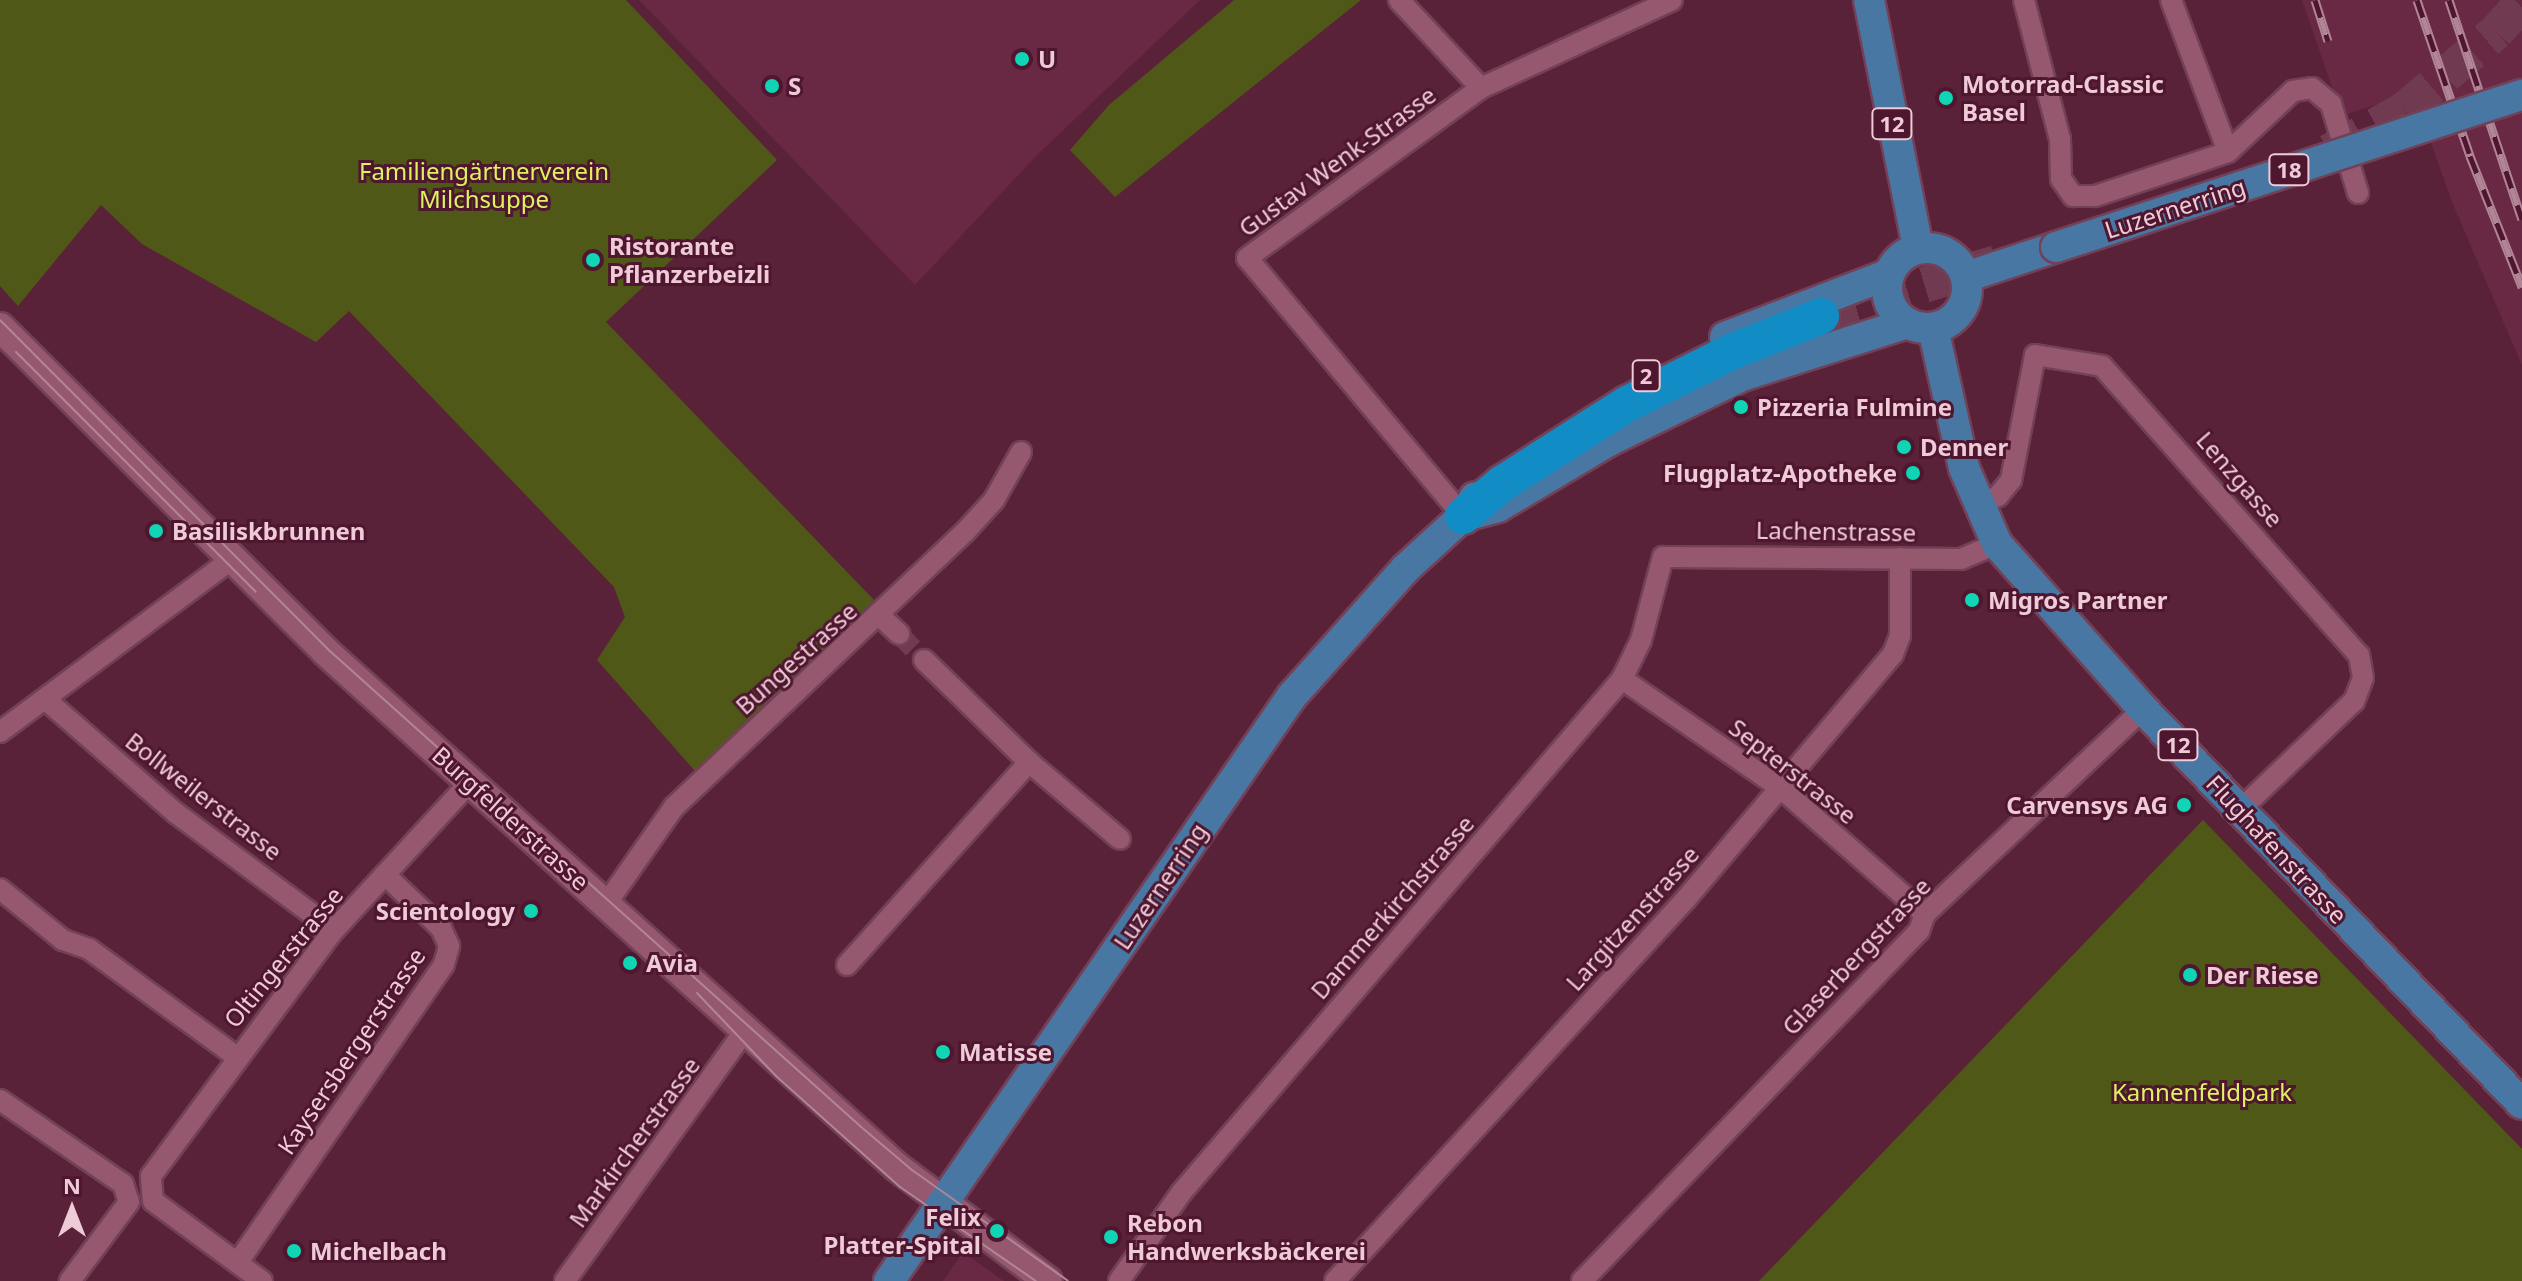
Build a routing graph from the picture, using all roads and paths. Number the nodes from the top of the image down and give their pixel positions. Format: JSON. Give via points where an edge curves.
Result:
{"nodes":[{"id":1,"x":1399,"y":0,"type":"edge"},
{"id":2,"x":1672,"y":0,"type":"edge"},
{"id":3,"x":1869,"y":0,"type":"edge"},
{"id":4,"x":2024,"y":0,"type":"edge"},
{"id":5,"x":2171,"y":0,"type":"edge"},
{"id":6,"x":1481,"y":88,"type":"junction"},
{"id":7,"x":2522,"y":95,"type":"edge"},
{"id":8,"x":2228,"y":152,"type":"junction"},
{"id":9,"x":2358,"y":193,"type":"dead end"},
{"id":10,"x":1918,"y":248,"type":"junction"},
{"id":11,"x":1889,"y":274,"type":"junction"},
{"id":12,"x":1966,"y":277,"type":"junction"},
{"id":13,"x":1824,"y":324,"type":"tunnel mouth"},
{"id":14,"x":1920,"y":325,"type":"junction"},
{"id":15,"x":0,"y":327,"type":"edge"},
{"id":16,"x":1021,"y":452,"type":"dead end"},
{"id":17,"x":1976,"y":505,"type":"junction"},
{"id":18,"x":1463,"y":516,"type":"junction"},
{"id":19,"x":1997,"y":544,"type":"junction"},
{"id":20,"x":1672,"y":554,"type":"joint"},
{"id":21,"x":1900,"y":558,"type":"junction"},
{"id":22,"x":231,"y":560,"type":"junction"},
{"id":23,"x":881,"y":617,"type":"junction"},
{"id":24,"x":899,"y":634,"type":"tunnel mouth"},
{"id":25,"x":924,"y":660,"type":"tunnel mouth"},
{"id":26,"x":1622,"y":679,"type":"junction"},
{"id":27,"x":45,"y":699,"type":"junction"},
{"id":28,"x":2143,"y":709,"type":"junction"},
{"id":29,"x":0,"y":732,"type":"edge"},
{"id":30,"x":1029,"y":762,"type":"junction"},
{"id":31,"x":470,"y":782,"type":"junction"},
{"id":32,"x":1782,"y":789,"type":"junction"},
{"id":33,"x":2240,"y":810,"type":"junction"},
{"id":34,"x":1120,"y":839,"type":"dead end"},
{"id":35,"x":385,"y":875,"type":"junction"},
{"id":36,"x":0,"y":889,"type":"edge"},
{"id":37,"x":606,"y":904,"type":"junction"},
{"id":38,"x":1925,"y":914,"type":"junction"},
{"id":39,"x":334,"y":930,"type":"junction"},
{"id":40,"x":847,"y":965,"type":"dead end"},
{"id":41,"x":744,"y":1032,"type":"junction"},
{"id":42,"x":237,"y":1057,"type":"junction"},
{"id":43,"x":0,"y":1100,"type":"edge"},
{"id":44,"x":2522,"y":1104,"type":"edge"},
{"id":45,"x":940,"y":1202,"type":"junction"},
{"id":46,"x":238,"y":1262,"type":"junction"},
{"id":47,"x":70,"y":1281,"type":"edge"},
{"id":48,"x":262,"y":1281,"type":"edge"},
{"id":49,"x":565,"y":1281,"type":"edge"},
{"id":50,"x":889,"y":1281,"type":"edge"},
{"id":51,"x":1048,"y":1281,"type":"edge"},
{"id":52,"x":1119,"y":1281,"type":"edge"},
{"id":53,"x":1335,"y":1281,"type":"edge"},
{"id":54,"x":1582,"y":1281,"type":"edge"}],
"edges":[{"from":1,"to":6,"type":"street"},
{"from":2,"to":6,"type":"street","name":"Gustav Wenk-Strasse"},
{"from":3,"to":10,"type":"main road","number":"12"},
{"from":4,"to":8,"type":"street","via":[[2060,139],[2061,179],[2073,196],[2095,196]]},
{"from":5,"to":8,"type":"street"},
{"from":6,"to":18,"type":"street","name":"Gustav Wenk-Strasse","via":[[1247,258]]},
{"from":7,"to":12,"type":"main road","name":"Luzernerring","number":"18","bridge":true},
{"from":8,"to":9,"type":"street","via":[[2293,91],[2312,88],[2331,104]]},
{"from":10,"to":11,"type":"main road","via":[[1900,257]]},
{"from":10,"to":12,"type":"main road","via":[[1953,257]]},
{"from":11,"to":14,"type":"main road","number":"12","via":[[1892,307]]},
{"from":11,"to":18,"type":"main road","name":"Luzernerring","number":"2","via":[[1765,319],[1604,398],[1486,478]]},
{"from":12,"to":14,"type":"main road","via":[[1964,304],[1957,315]]},
{"from":13,"to":18,"type":"highway","via":[[1731,352],[1627,404],[1503,483]]},
{"from":14,"to":17,"type":"main road","name":"Flughafenstrasse","number":"12"},
{"from":14,"to":18,"type":"main road","name":"Luzernerring","number":"2","via":[[1742,376],[1607,442],[1498,507]]},
{"from":15,"to":22,"type":"main road","name":"Burgfelderstrasse"},
{"from":16,"to":23,"type":"street","name":"Bungestrasse","via":[[994,500]]},
{"from":17,"to":19,"type":"main road","name":"Flughafenstrasse","number":"12"},
{"from":17,"to":33,"type":"street","name":"Lenzgasse","via":[[1998,496],[2011,480],[2035,355],[2102,366],[2353,647],[2363,678],[2354,701]]},
{"from":18,"to":45,"type":"main road","name":"Luzernerring","number":"2","via":[[1405,569],[1292,696]]},
{"from":19,"to":21,"type":"street","name":"Lachenstrasse","via":[[1961,559]]},
{"from":19,"to":28,"type":"main road","name":"Flughafenstrasse","number":"12"},
{"from":20,"to":21,"type":"street","name":"Lachenstrasse"},
{"from":20,"to":26,"type":"street","name":"Dammerkirchstrasse","via":[[1660,561],[1641,640]]},
{"from":21,"to":32,"type":"street","name":"Largitzenstrasse","via":[[1900,636],[1893,654]]},
{"from":22,"to":27,"type":"street"},
{"from":22,"to":31,"type":"main road","name":"Burgfelderstrasse"},
{"from":23,"to":24,"type":"street"},
{"from":23,"to":37,"type":"street","name":"Bungestrasse","via":[[674,807]]},
{"from":25,"to":30,"type":"street"},
{"from":26,"to":32,"type":"street","name":"Septerstrasse"},
{"from":26,"to":52,"type":"street","name":"Dammerkirchstrasse","via":[[1181,1193]]},
{"from":27,"to":29,"type":"street"},
{"from":27,"to":39,"type":"street","name":"Bollweilerstrasse","via":[[177,814]]},
{"from":28,"to":33,"type":"main road","name":"Flughafenstrasse","number":"12"},
{"from":28,"to":38,"type":"street","name":"Glaserbergstrasse"},
{"from":30,"to":34,"type":"street"},
{"from":30,"to":40,"type":"street"},
{"from":31,"to":35,"type":"street","name":"Oltingerstrasse"},
{"from":31,"to":37,"type":"main road","name":"Burgfelderstrasse"},
{"from":32,"to":38,"type":"street","name":"Septerstrasse"},
{"from":32,"to":53,"type":"street","name":"Largitzenstrasse"},
{"from":33,"to":44,"type":"main road","name":"Flughafenstrasse","number":"12"},
{"from":35,"to":39,"type":"street","name":"Oltingerstrasse"},
{"from":35,"to":46,"type":"street","name":"Kaysersbergerstrasse","via":[[441,928],[449,946],[444,964]]},
{"from":36,"to":42,"type":"street","via":[[63,940],[89,949]]},
{"from":37,"to":41,"type":"main road","name":"Burgfelderstrasse"},
{"from":38,"to":54,"type":"street","name":"Glaserbergstrasse","via":[[1919,931]]},
{"from":39,"to":42,"type":"street","name":"Oltingerstrasse"},
{"from":41,"to":45,"type":"main road","name":"Burgfelderstrasse"},
{"from":41,"to":49,"type":"street","name":"Markircherstrasse"},
{"from":42,"to":46,"type":"street","name":"Oltingerstrasse","via":[[151,1176],[153,1201]]},
{"from":43,"to":47,"type":"street","via":[[126,1193]]},
{"from":45,"to":50,"type":"main road","name":"Luzernerring","number":"2"},
{"from":45,"to":51,"type":"main road","name":"Burgfelderstrasse"},
{"from":46,"to":48,"type":"street"}]}
